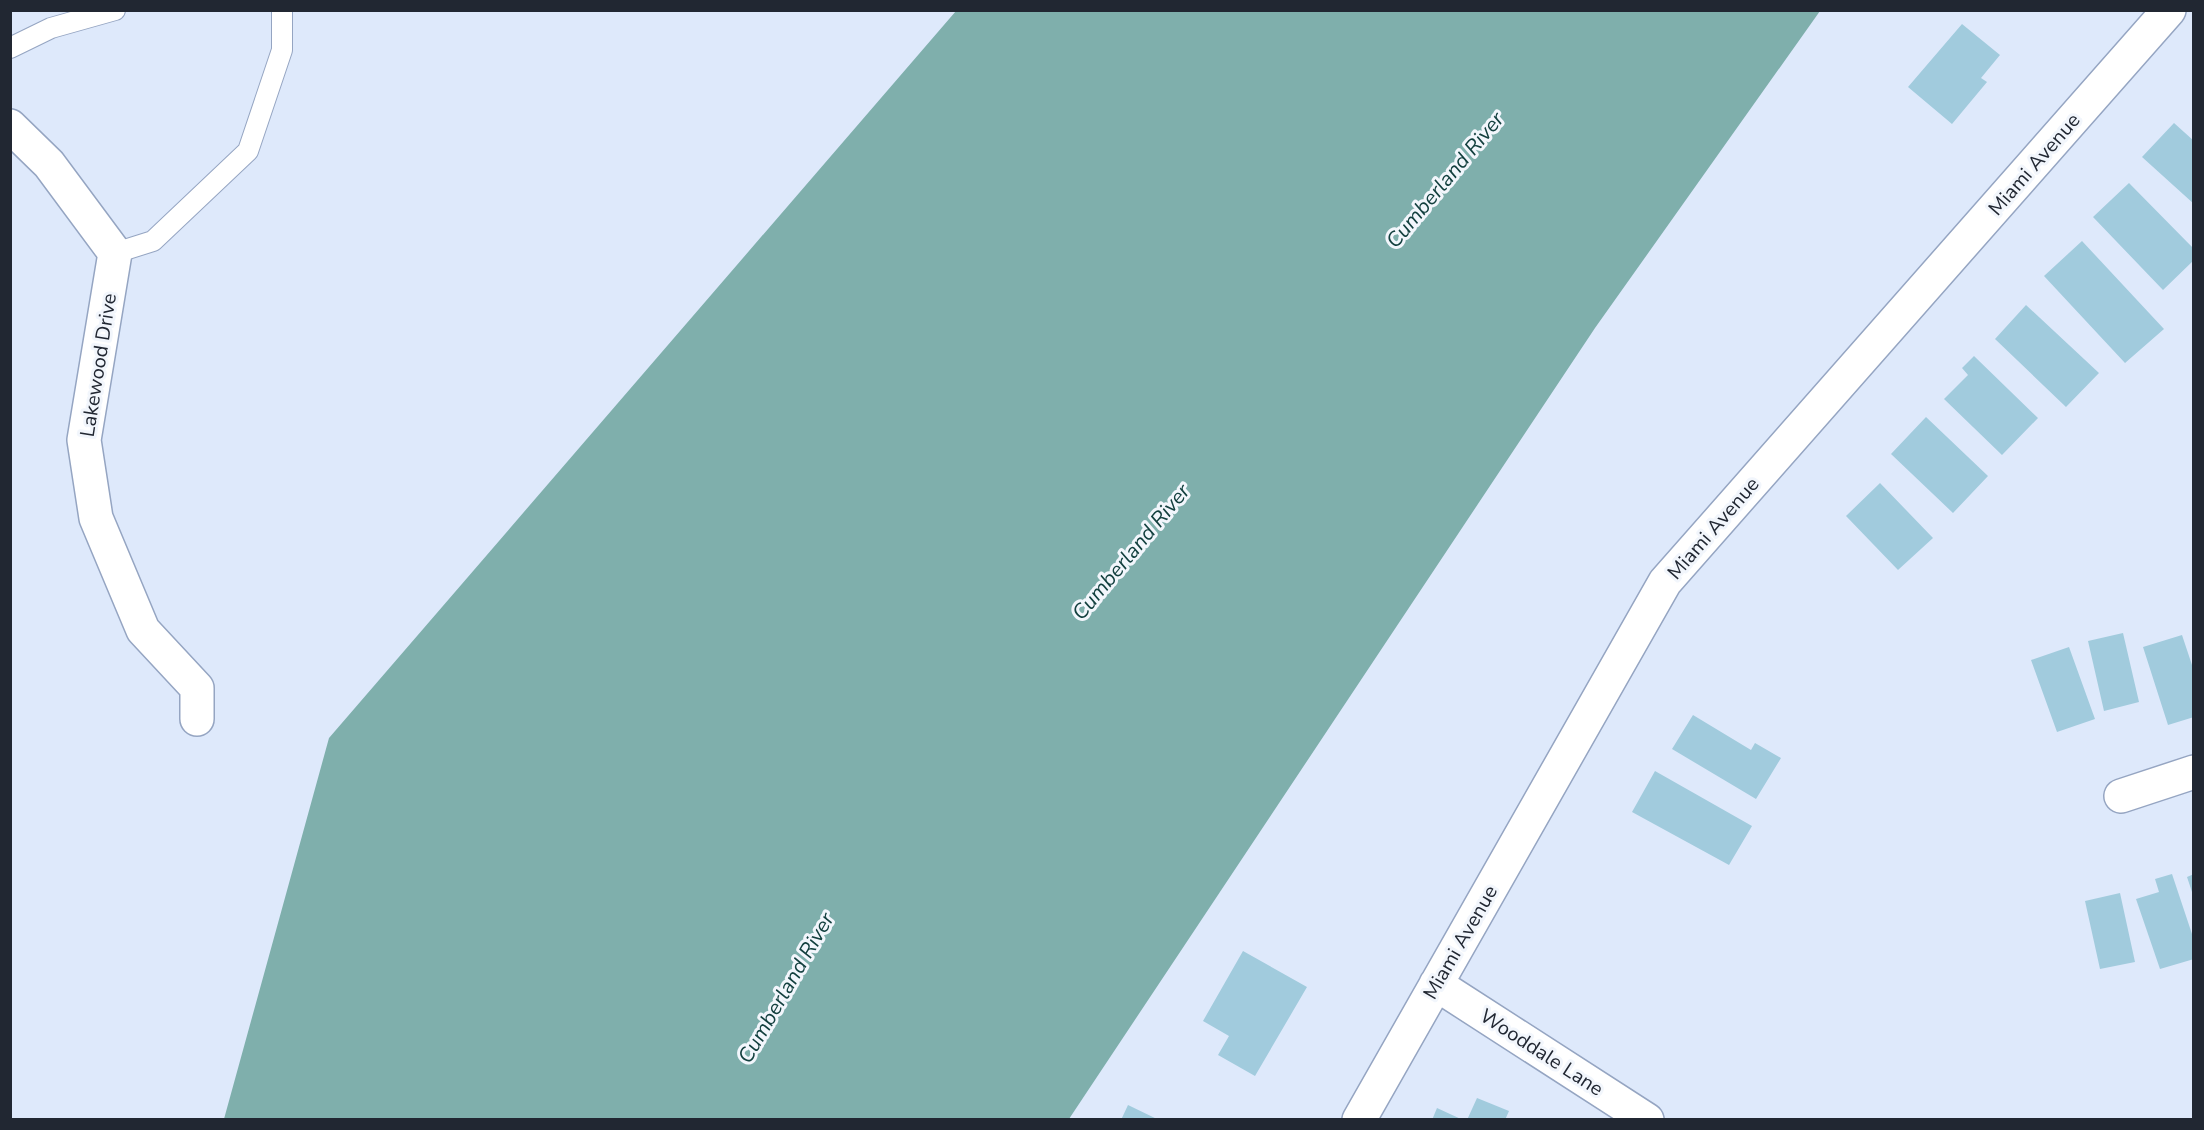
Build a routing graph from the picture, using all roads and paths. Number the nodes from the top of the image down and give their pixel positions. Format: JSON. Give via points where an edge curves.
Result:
{"nodes":[{"id":1,"x":115,"y":10,"type":"edge"},
{"id":2,"x":282,"y":10,"type":"edge"},
{"id":3,"x":2169,"y":10,"type":"edge"},
{"id":4,"x":10,"y":48,"type":"edge"},
{"id":5,"x":10,"y":126,"type":"edge"},
{"id":6,"x":115,"y":254,"type":"junction"},
{"id":7,"x":197,"y":719,"type":"dead end"},
{"id":8,"x":2193,"y":772,"type":"edge"},
{"id":9,"x":2121,"y":796,"type":"dead end"},
{"id":10,"x":1436,"y":984,"type":"junction"},
{"id":11,"x":1359,"y":1119,"type":"edge"},
{"id":12,"x":1647,"y":1119,"type":"edge"}],
"edges":[{"from":1,"to":4,"type":"lane","via":[[51,28]]},
{"from":2,"to":6,"type":"lane","via":[[282,50],[248,151],[153,241]]},
{"from":3,"to":10,"type":"street","name":"Miami Avenue","via":[[1665,582]]},
{"from":5,"to":6,"type":"street","via":[[49,164]]},
{"from":6,"to":7,"type":"street","name":"Lakewood Drive","via":[[84,440],[96,518],[143,630],[197,688]]},
{"from":8,"to":9,"type":"street"},
{"from":10,"to":11,"type":"street","name":"Miami Avenue"},
{"from":10,"to":12,"type":"street","name":"Wooddale Lane"}]}
